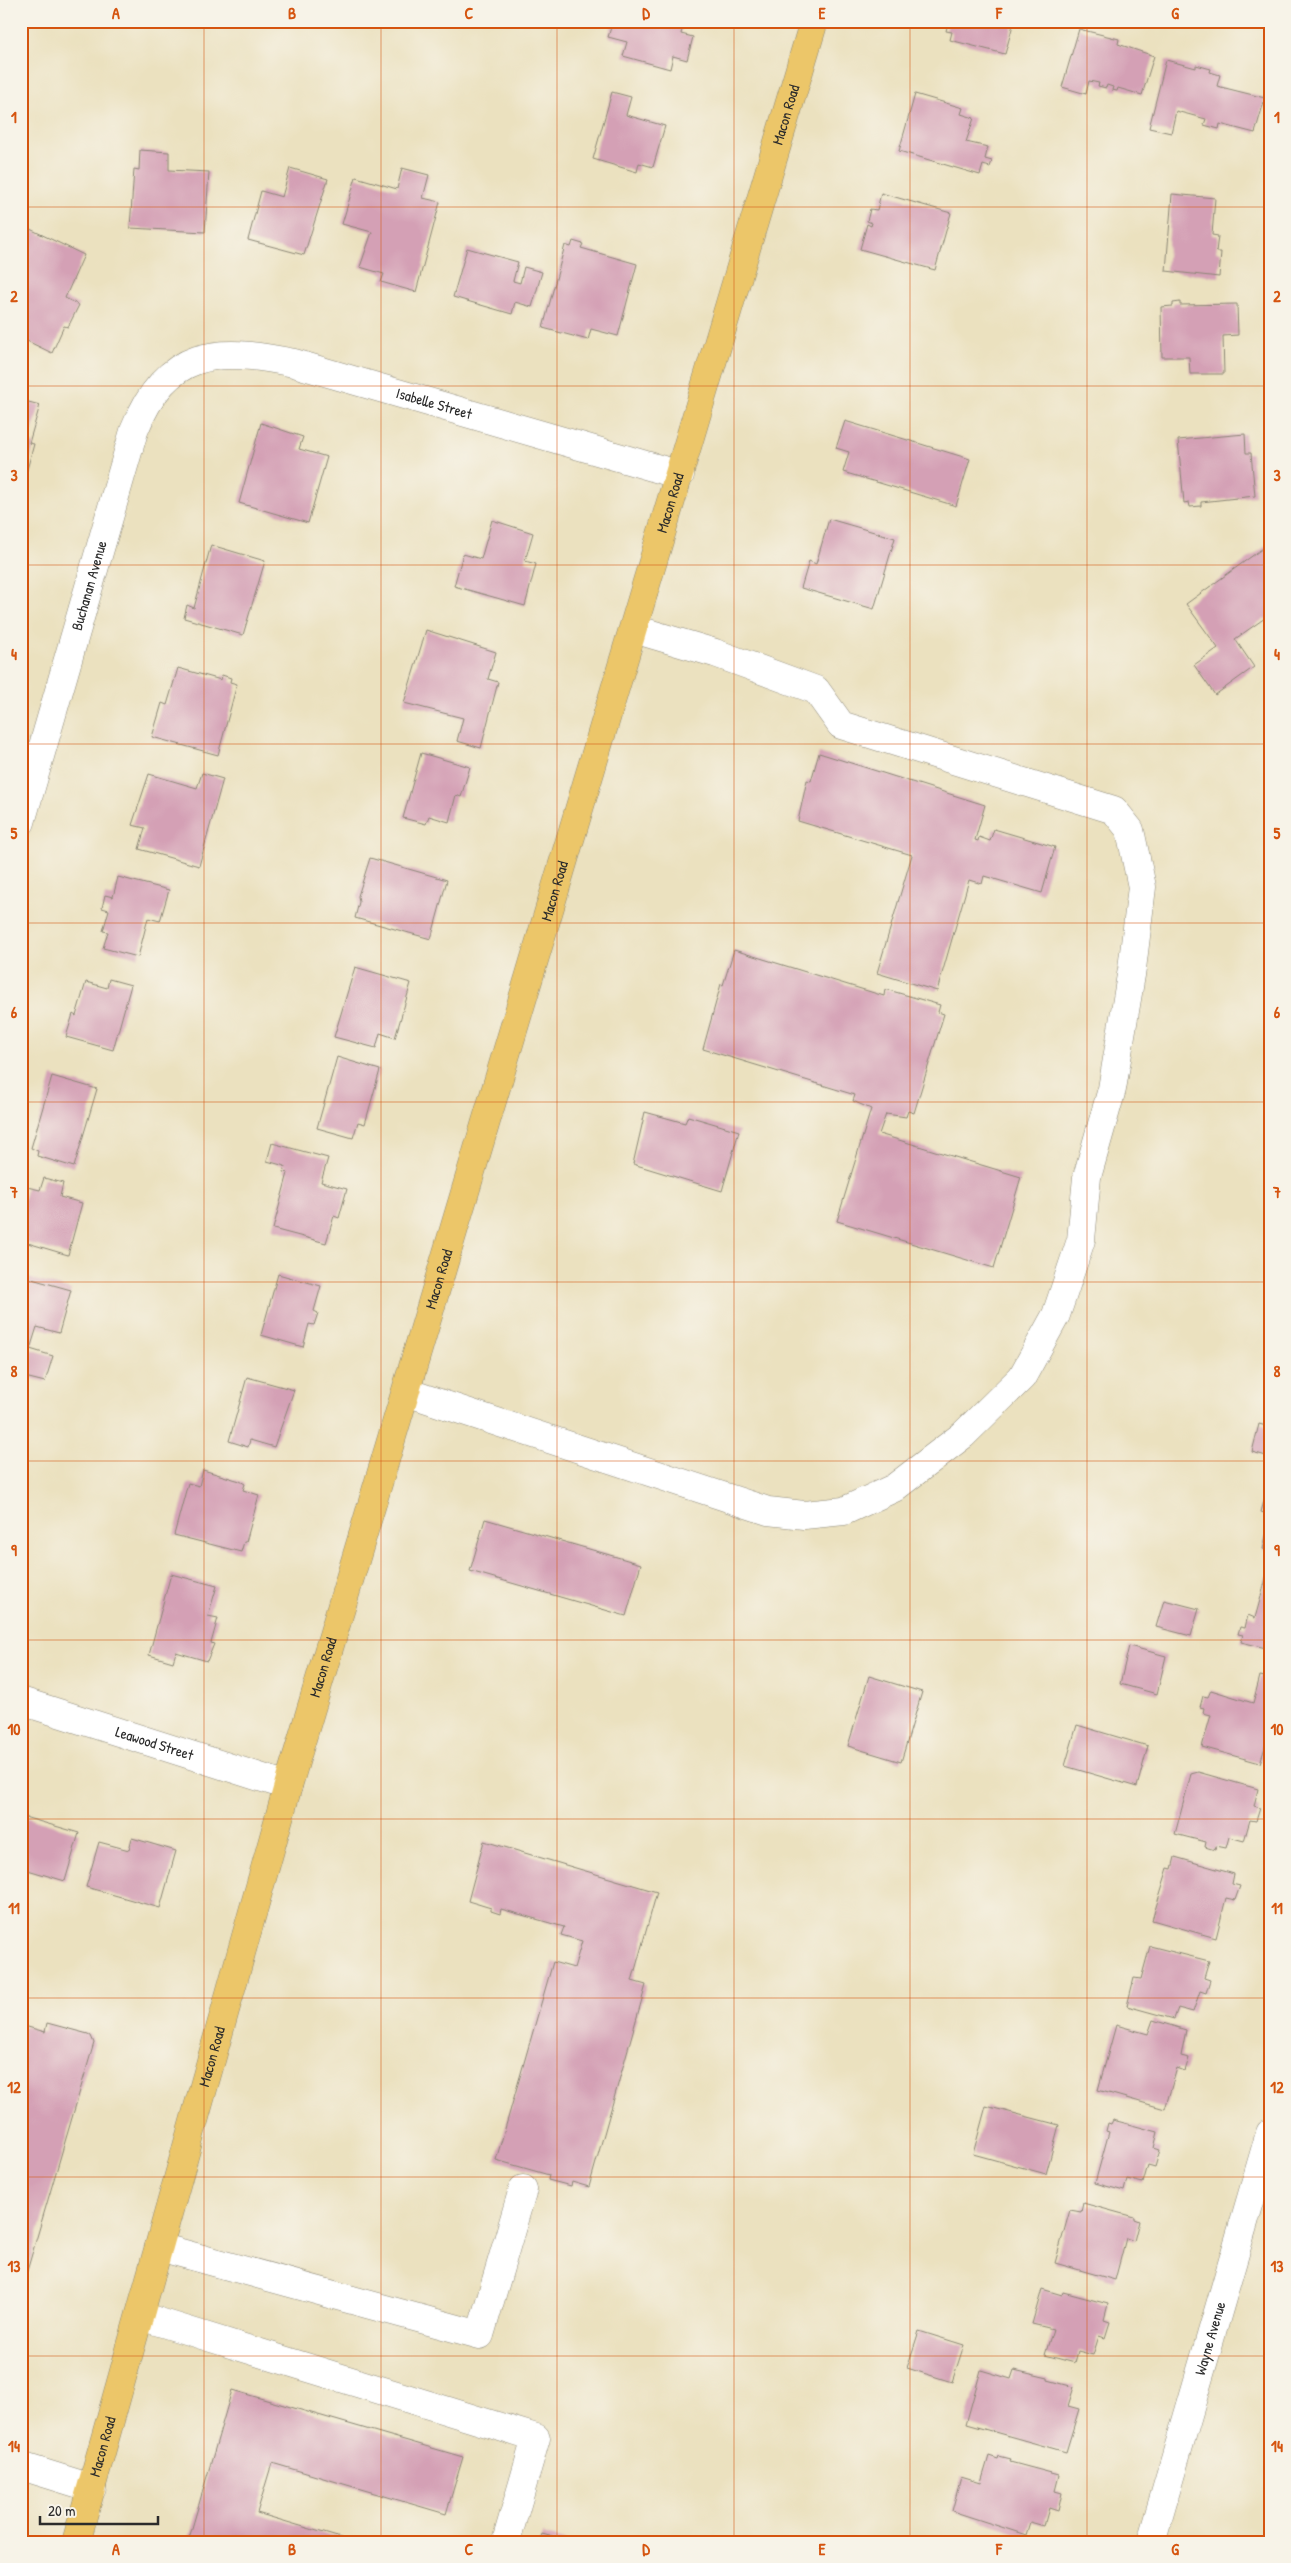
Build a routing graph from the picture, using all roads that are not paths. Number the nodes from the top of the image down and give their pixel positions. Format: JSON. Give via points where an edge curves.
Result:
{"nodes":[{"id":1,"x":814,"y":21,"type":"edge"},
{"id":2,"x":185,"y":365,"type":"joint"},
{"id":3,"x":680,"y":475,"type":"junction"},
{"id":4,"x":634,"y":629,"type":"junction"},
{"id":5,"x":21,"y":822,"type":"edge"},
{"id":6,"x":406,"y":1392,"type":"junction"},
{"id":7,"x":21,"y":1701,"type":"edge"},
{"id":8,"x":288,"y":1786,"type":"junction"},
{"id":9,"x":1270,"y":2133,"type":"edge"},
{"id":10,"x":523,"y":2189,"type":"dead end"},
{"id":11,"x":159,"y":2247,"type":"junction"},
{"id":12,"x":140,"y":2316,"type":"junction"},
{"id":13,"x":21,"y":2466,"type":"edge"},
{"id":14,"x":92,"y":2488,"type":"junction"},
{"id":15,"x":76,"y":2542,"type":"edge"},
{"id":16,"x":506,"y":2542,"type":"edge"},
{"id":17,"x":1151,"y":2542,"type":"edge"}],
"edges":[{"from":1,"to":3,"type":"main road","name":"Macon Road"},
{"from":2,"to":3,"type":"street","name":"Isabelle Street","via":[[214,356],[243,353],[294,363]]},
{"from":2,"to":5,"type":"street","name":"Buchanan Avenue","via":[[155,392],[142,410],[134,431]]},
{"from":3,"to":4,"type":"main road","name":"Macon Road"},
{"from":4,"to":6,"type":"main road","name":"Macon Road"},
{"from":4,"to":6,"type":"street","via":[[715,653],[816,690],[841,725],[1114,810],[1130,830],[1142,887],[1112,1090],[1087,1177],[1080,1240],[1056,1315],[1022,1377],[963,1434],[894,1488],[844,1511],[804,1515],[768,1511]]},
{"from":6,"to":8,"type":"main road","name":"Macon Road"},
{"from":7,"to":8,"type":"street","name":"Leawood Street"},
{"from":8,"to":11,"type":"main road","name":"Macon Road"},
{"from":9,"to":17,"type":"street","name":"Wayne Avenue"},
{"from":10,"to":11,"type":"street","via":[[480,2335]]},
{"from":11,"to":12,"type":"main road","name":"Macon Road"},
{"from":12,"to":14,"type":"main road","name":"Macon Road"},
{"from":12,"to":16,"type":"street","via":[[536,2438]]},
{"from":13,"to":14,"type":"street"},
{"from":14,"to":15,"type":"main road","name":"Macon Road"}]}
